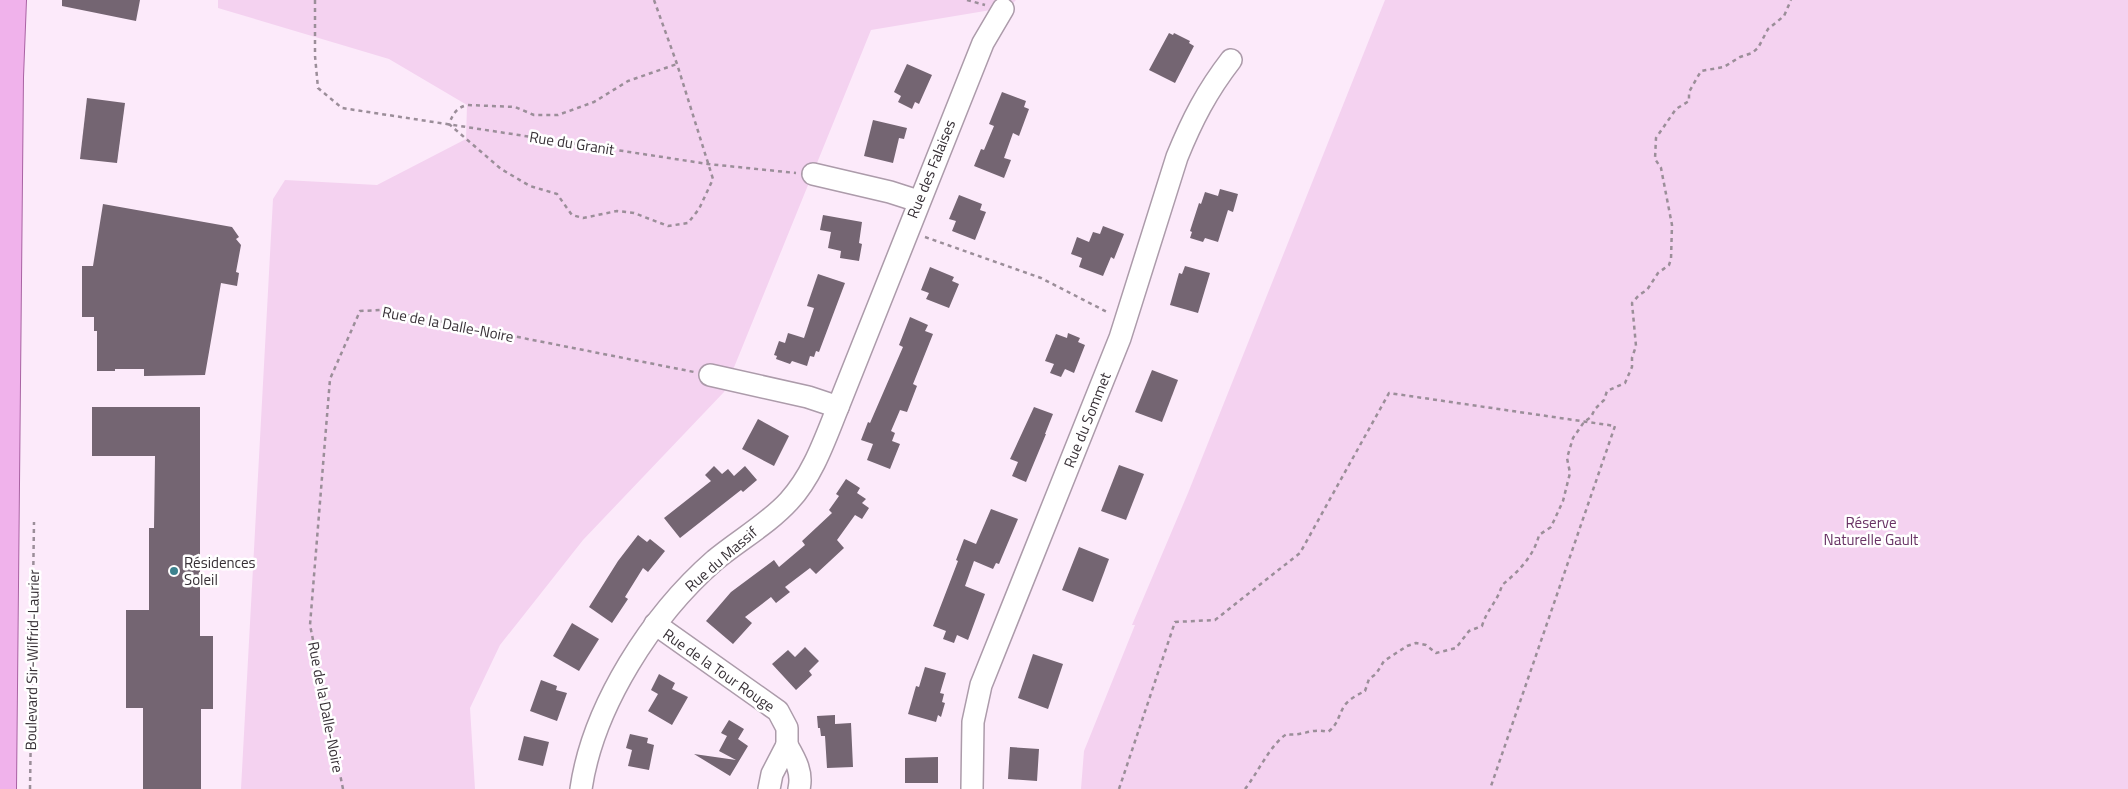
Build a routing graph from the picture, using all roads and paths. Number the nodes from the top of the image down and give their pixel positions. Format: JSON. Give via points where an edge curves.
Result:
{"nodes":[{"id":1,"x":12,"y":0,"type":"edge"},
{"id":2,"x":315,"y":0,"type":"edge"},
{"id":3,"x":654,"y":0,"type":"edge"},
{"id":4,"x":1791,"y":0,"type":"edge"},
{"id":5,"x":1004,"y":9,"type":"dead end"},
{"id":6,"x":1232,"y":60,"type":"dead end"},
{"id":7,"x":677,"y":64,"type":"junction"},
{"id":8,"x":449,"y":124,"type":"junction"},
{"id":9,"x":708,"y":164,"type":"junction"},
{"id":10,"x":814,"y":174,"type":"joint"},
{"id":11,"x":918,"y":201,"type":"junction"},
{"id":12,"x":907,"y":231,"type":"junction"},
{"id":13,"x":1114,"y":315,"type":"dead end"},
{"id":14,"x":866,"y":333,"type":"joint"},
{"id":15,"x":710,"y":375,"type":"joint"},
{"id":16,"x":838,"y":407,"type":"junction"},
{"id":17,"x":1584,"y":422,"type":"junction"},
{"id":18,"x":2,"y":503,"type":"edge"},
{"id":19,"x":34,"y":522,"type":"dead end"},
{"id":20,"x":656,"y":624,"type":"junction"},
{"id":21,"x":787,"y":745,"type":"junction"},
{"id":22,"x":2,"y":789,"type":"edge"},
{"id":23,"x":30,"y":789,"type":"edge"},
{"id":24,"x":343,"y":789,"type":"edge"},
{"id":25,"x":581,"y":789,"type":"edge"},
{"id":26,"x":769,"y":789,"type":"edge"},
{"id":27,"x":799,"y":789,"type":"edge"},
{"id":28,"x":972,"y":789,"type":"edge"},
{"id":29,"x":1119,"y":789,"type":"edge"},
{"id":30,"x":1245,"y":789,"type":"edge"},
{"id":31,"x":1490,"y":789,"type":"edge"}],
"edges":[{"from":1,"to":18,"type":"main road","name":"Boulevard Sir-Wilfrid-Laurier"},
{"from":2,"to":8,"type":"path","name":"Rue du Granit","via":[[318,88],[342,108]]},
{"from":3,"to":7,"type":"path"},
{"from":4,"to":17,"type":"path","via":[[1784,16],[1768,29],[1752,53],[1724,67],[1701,71],[1689,92],[1689,100],[1676,109],[1658,133],[1655,159],[1660,168],[1672,225],[1671,259],[1647,290],[1632,303],[1636,346],[1629,378],[1607,391],[1592,417]]},
{"from":5,"to":11,"type":"street","name":"Rue des Falaises","via":[[983,43]]},
{"from":6,"to":28,"type":"street","name":"Rue du Sommet","via":[[1210,88],[1187,131],[1120,338],[981,685],[973,722]]},
{"from":7,"to":8,"type":"path","via":[[628,81],[594,102],[558,115],[534,115],[515,107],[467,105],[459,108]]},
{"from":7,"to":9,"type":"path"},
{"from":8,"to":9,"type":"path","name":"Rue du Granit"},
{"from":8,"to":9,"type":"path","via":[[501,169],[530,186],[557,194],[572,214],[583,218],[617,211],[634,212],[668,226],[688,223],[699,209],[713,179]]},
{"from":9,"to":10,"type":"path","name":"Rue du Granit"},
{"from":10,"to":11,"type":"street"},
{"from":11,"to":12,"type":"street","name":"Rue des Falaises"},
{"from":12,"to":13,"type":"path","via":[[1040,278]]},
{"from":12,"to":14,"type":"street","name":"Rue des Falaises"},
{"from":14,"to":16,"type":"street","name":"Rue du Massif"},
{"from":15,"to":16,"type":"street"},
{"from":15,"to":24,"type":"path","name":"Rue de la Dalle-Noire","via":[[382,310],[360,311],[330,378],[310,625]]},
{"from":16,"to":20,"type":"street","name":"Rue du Massif","via":[[818,456],[790,500],[693,580]]},
{"from":17,"to":29,"type":"path","via":[[1389,393],[1300,553],[1215,620],[1175,622]]},
{"from":17,"to":30,"type":"path","via":[[1570,446],[1566,490],[1551,528],[1539,535],[1528,559],[1502,585],[1482,626],[1469,631],[1456,648],[1450,650],[1436,653],[1426,645],[1416,644],[1393,654],[1369,679],[1365,691],[1343,707],[1335,727],[1328,732],[1320,729],[1281,737]]},
{"from":17,"to":31,"type":"path","via":[[1615,426]]},
{"from":18,"to":22,"type":"main road","name":"Boulevard Sir-Wilfrid-Laurier"},
{"from":19,"to":23,"type":"path","name":"Boulevard Sir-Wilfrid-Laurier"},
{"from":20,"to":21,"type":"street","name":"Rue de la Tour Rouge","via":[[778,711],[787,728]]},
{"from":20,"to":25,"type":"street","name":"Rue du Massif","via":[[615,689],[594,740]]},
{"from":21,"to":26,"type":"street","via":[[772,774]]},
{"from":21,"to":27,"type":"street","name":"Rue de la Tour Rouge","via":[[797,762]]}]}
